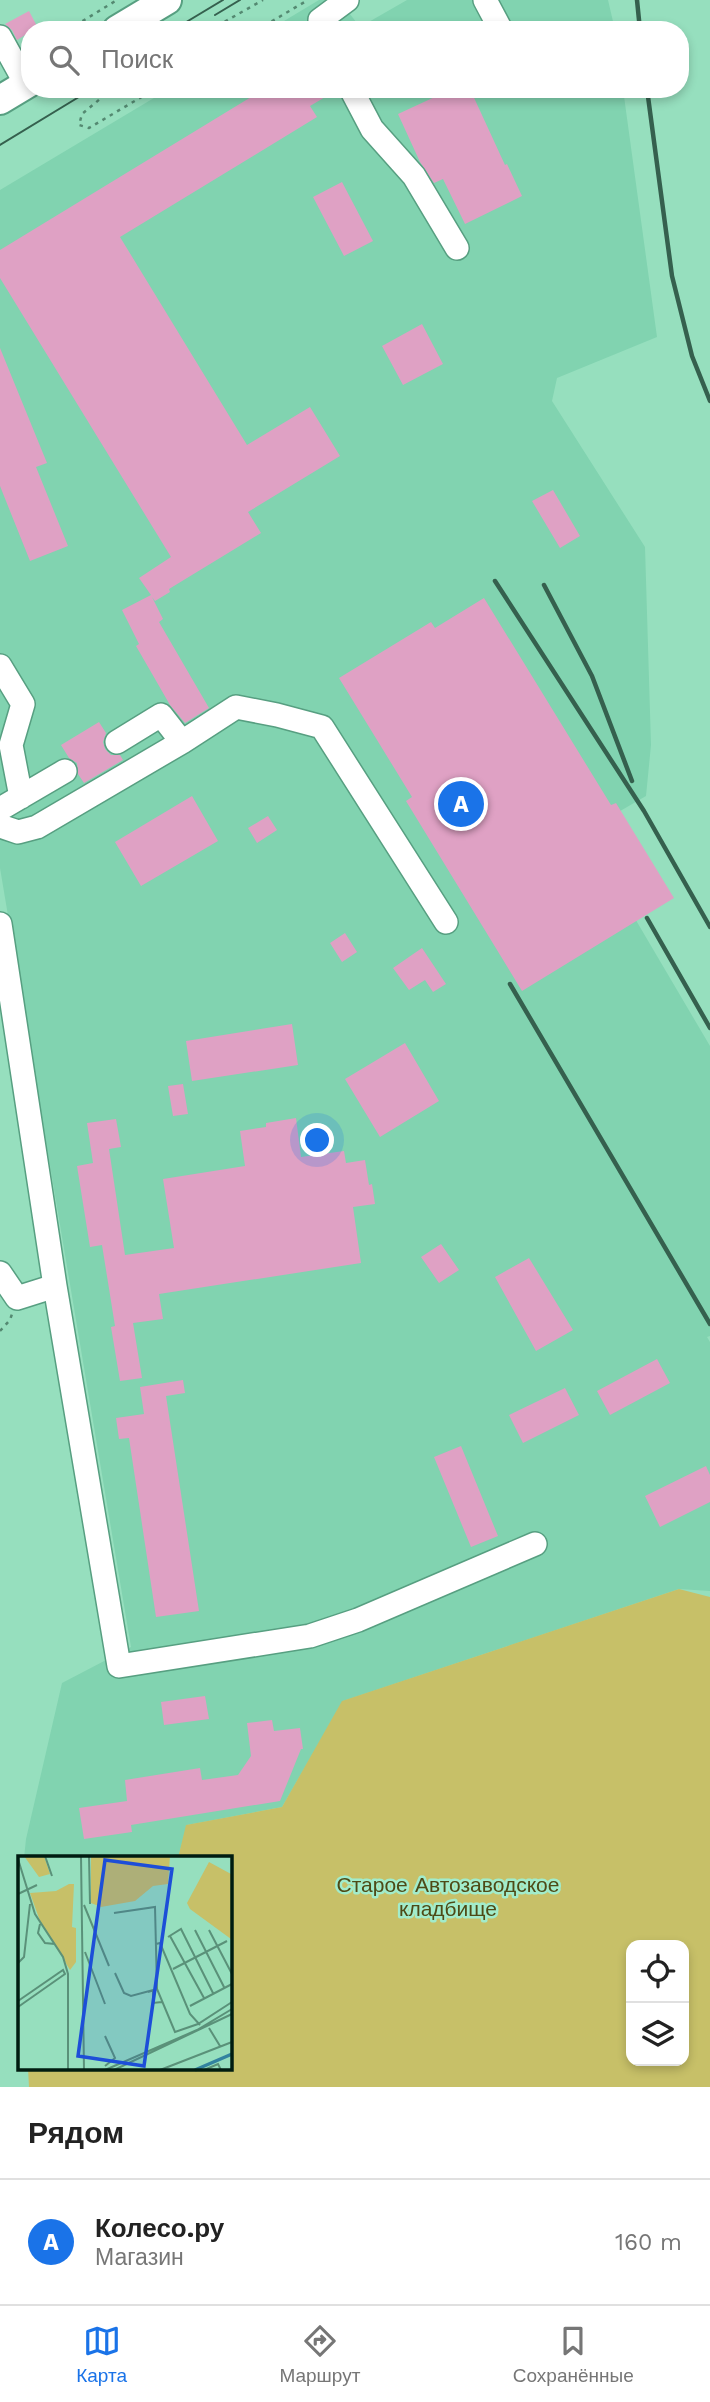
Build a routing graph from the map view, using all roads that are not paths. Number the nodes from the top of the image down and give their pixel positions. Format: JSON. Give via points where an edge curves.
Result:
{"nodes":[{"id":1,"x":167,"y":0,"type":"edge"},
{"id":2,"x":347,"y":0,"type":"edge"},
{"id":3,"x":485,"y":0,"type":"edge"},
{"id":4,"x":132,"y":21,"type":"edge"},
{"id":5,"x":320,"y":21,"type":"edge"},
{"id":6,"x":496,"y":21,"type":"edge"},
{"id":7,"x":0,"y":37,"type":"edge"},
{"id":8,"x":21,"y":72,"type":"edge"},
{"id":9,"x":21,"y":87,"type":"edge"},
{"id":10,"x":356,"y":98,"type":"edge"},
{"id":11,"x":0,"y":100,"type":"edge"},
{"id":12,"x":457,"y":248,"type":"dead end"},
{"id":13,"x":0,"y":666,"type":"edge"},
{"id":14,"x":117,"y":742,"type":"dead end"},
{"id":15,"x":182,"y":742,"type":"junction"},
{"id":16,"x":65,"y":771,"type":"dead end"},
{"id":17,"x":21,"y":797,"type":"junction"},
{"id":18,"x":0,"y":809,"type":"edge"},
{"id":19,"x":0,"y":826,"type":"edge"},
{"id":20,"x":446,"y":922,"type":"dead end"},
{"id":21,"x":0,"y":924,"type":"edge"},
{"id":22,"x":0,"y":1273,"type":"edge"},
{"id":23,"x":55,"y":1286,"type":"junction"},
{"id":24,"x":535,"y":1544,"type":"dead end"}],
"edges":[{"from":1,"to":4,"type":"main road"},
{"from":2,"to":5,"type":"street"},
{"from":3,"to":6,"type":"street"},
{"from":7,"to":8,"type":"street"},
{"from":9,"to":11,"type":"main road"},
{"from":10,"to":12,"type":"street","via":[[372,129],[414,176]]},
{"from":13,"to":17,"type":"street","via":[[23,704],[12,745]]},
{"from":14,"to":15,"type":"street","via":[[160,715]]},
{"from":15,"to":19,"type":"street","via":[[37,827],[18,832]]},
{"from":15,"to":20,"type":"street","via":[[236,707],[322,727]]},
{"from":16,"to":17,"type":"street"},
{"from":17,"to":18,"type":"street"},
{"from":21,"to":23,"type":"street"},
{"from":22,"to":23,"type":"street","via":[[17,1298]]},
{"from":23,"to":24,"type":"street","via":[[119,1666],[310,1636]]}]}
